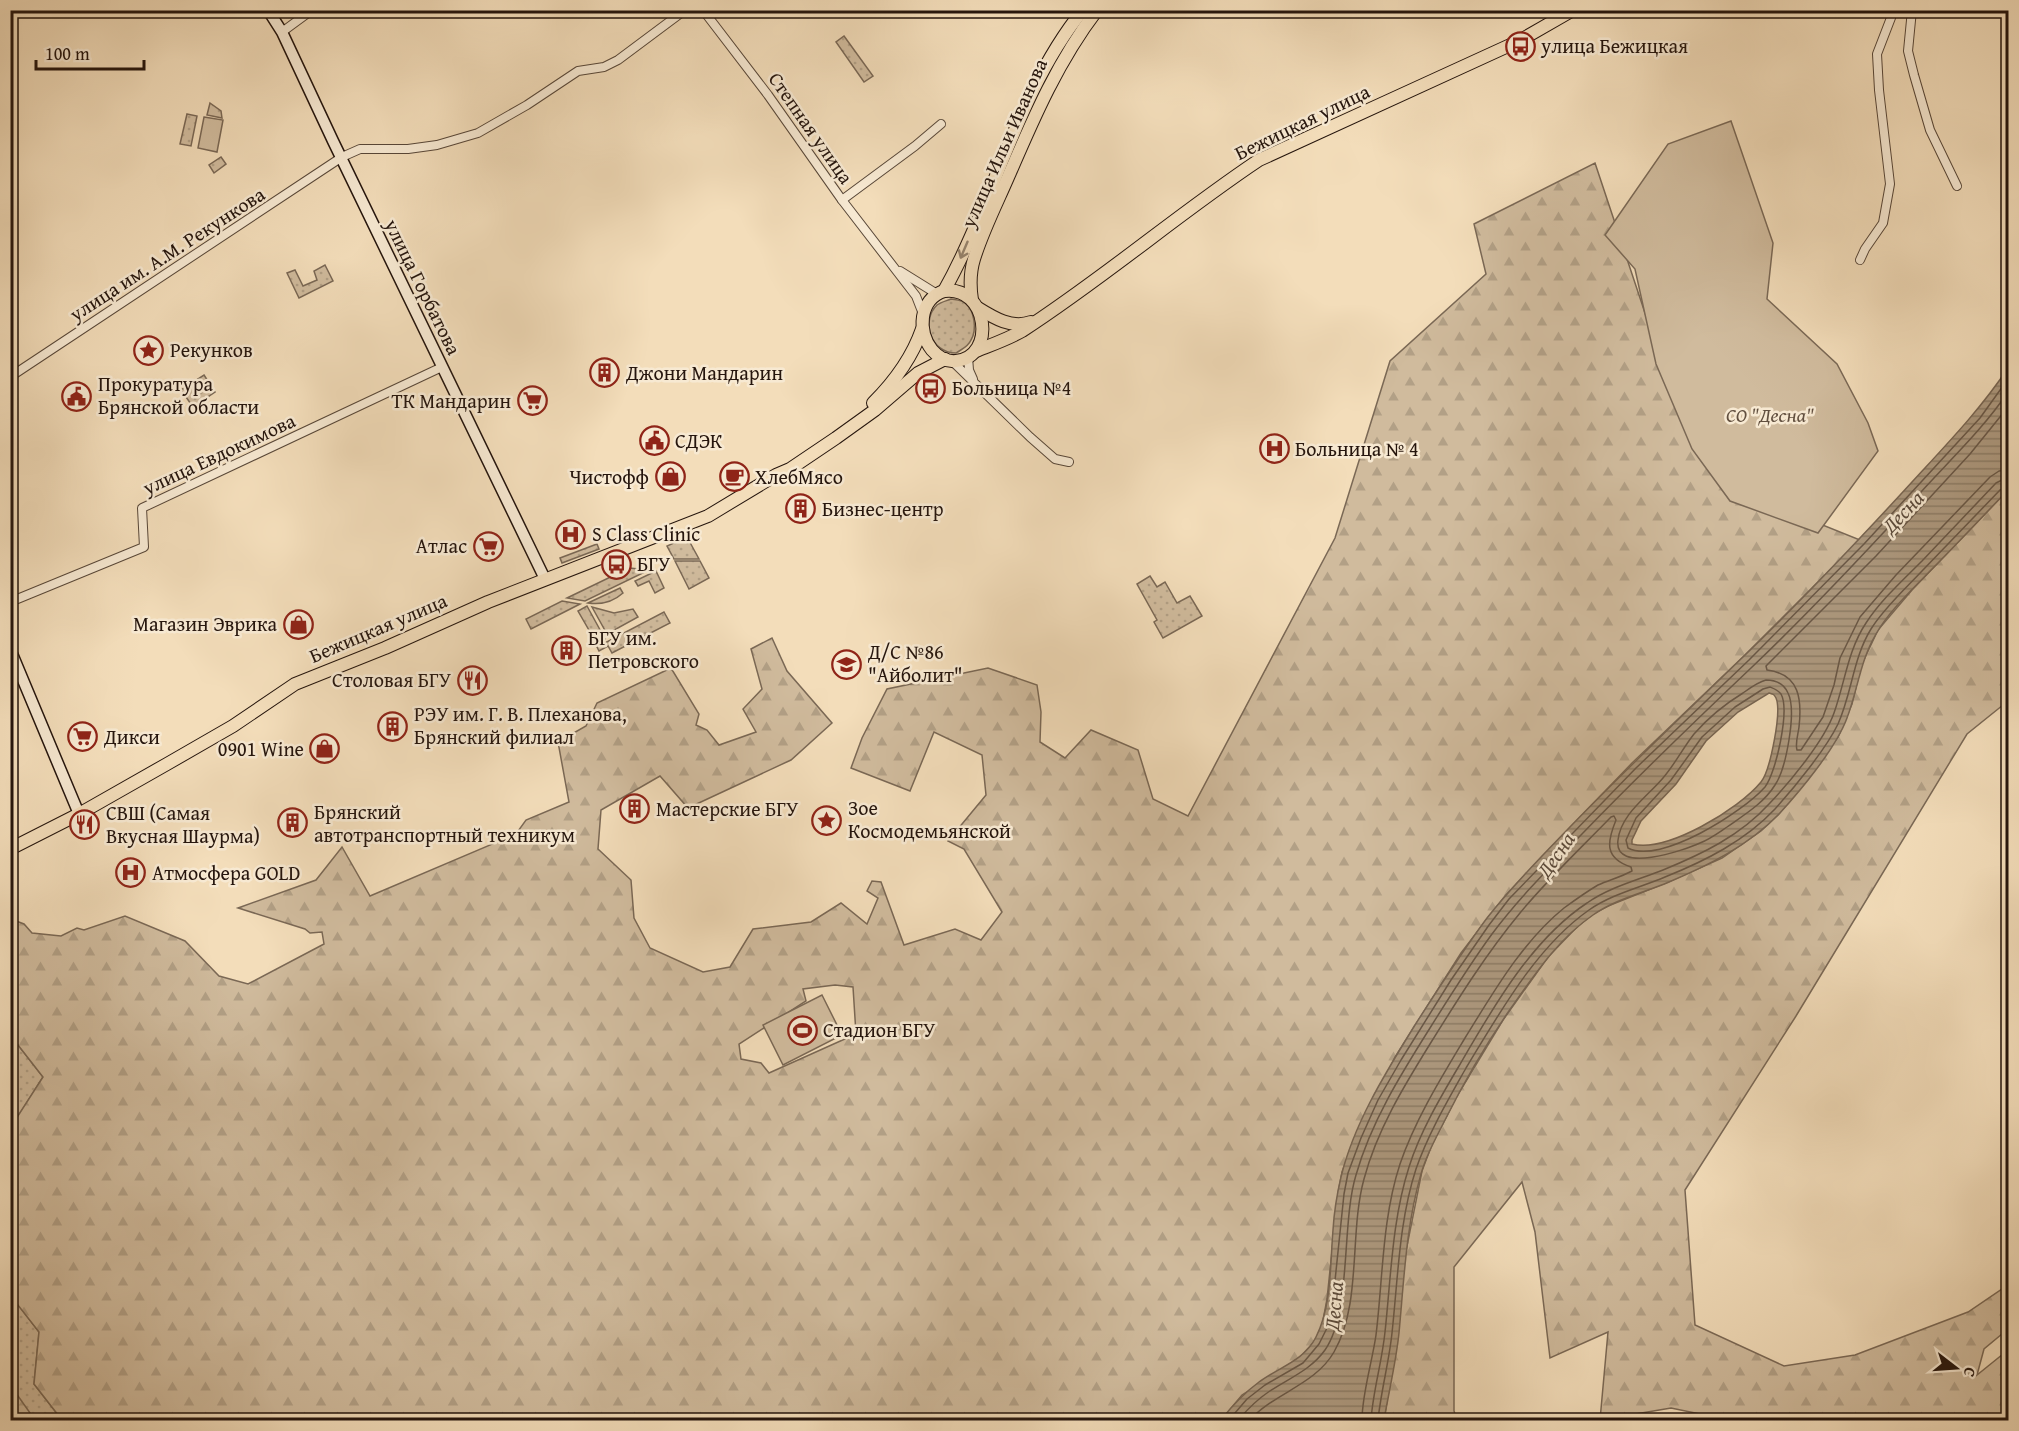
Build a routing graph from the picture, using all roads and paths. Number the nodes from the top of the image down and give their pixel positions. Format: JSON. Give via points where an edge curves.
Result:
{"nodes":[{"id":1,"x":268,"y":10,"type":"edge"},
{"id":2,"x":312,"y":10,"type":"edge"},
{"id":3,"x":685,"y":10,"type":"edge"},
{"id":4,"x":703,"y":10,"type":"edge"},
{"id":5,"x":1083,"y":10,"type":"edge"},
{"id":6,"x":1097,"y":10,"type":"edge"},
{"id":7,"x":1572,"y":10,"type":"edge"},
{"id":8,"x":1894,"y":10,"type":"edge"},
{"id":9,"x":1912,"y":10,"type":"edge"},
{"id":10,"x":282,"y":32,"type":"junction"},
{"id":11,"x":941,"y":124,"type":"dead end"},
{"id":12,"x":342,"y":157,"type":"junction"},
{"id":13,"x":1957,"y":186,"type":"dead end"},
{"id":14,"x":842,"y":200,"type":"junction"},
{"id":15,"x":1860,"y":260,"type":"dead end"},
{"id":16,"x":892,"y":265,"type":"junction"},
{"id":17,"x":941,"y":292,"type":"junction"},
{"id":18,"x":975,"y":304,"type":"junction"},
{"id":19,"x":923,"y":314,"type":"junction"},
{"id":20,"x":1037,"y":319,"type":"junction"},
{"id":21,"x":922,"y":329,"type":"junction"},
{"id":22,"x":972,"y":354,"type":"junction"},
{"id":23,"x":948,"y":360,"type":"junction"},
{"id":24,"x":442,"y":367,"type":"junction"},
{"id":25,"x":10,"y":377,"type":"edge"},
{"id":26,"x":974,"y":381,"type":"junction"},
{"id":27,"x":1069,"y":462,"type":"dead end"},
{"id":28,"x":776,"y":475,"type":"junction"},
{"id":29,"x":545,"y":579,"type":"junction"},
{"id":30,"x":10,"y":602,"type":"edge"},
{"id":31,"x":10,"y":649,"type":"edge"},
{"id":32,"x":79,"y":814,"type":"junction"},
{"id":33,"x":10,"y":849,"type":"edge"}],
"edges":[{"from":1,"to":10,"type":"main road","name":"улица Горбатова"},
{"from":2,"to":10,"type":"street"},
{"from":3,"to":12,"type":"street","name":"улица им. А.М. Рекункова","via":[[618,60],[604,67],[578,71],[472,135],[408,149],[360,149]]},
{"from":4,"to":14,"type":"street","name":"Степная улица"},
{"from":5,"to":17,"type":"main road","name":"улица Ильи Иванова","one_way":true,"via":[[1040,78],[962,256]]},
{"from":6,"to":18,"type":"main road","name":"улица Ильи Иванова","via":[[1050,83],[987,227],[971,278]]},
{"from":7,"to":20,"type":"main road","name":"Бежицкая улица","via":[[1519,41],[1259,160]]},
{"from":8,"to":15,"type":"street","via":[[1877,54],[1890,183],[1883,223]]},
{"from":9,"to":13,"type":"street","via":[[1908,51],[1914,75],[1930,130]]},
{"from":10,"to":12,"type":"main road","name":"улица Горбатова"},
{"from":11,"to":14,"type":"street"},
{"from":12,"to":24,"type":"main road","name":"улица Горбатова"},
{"from":12,"to":25,"type":"street","name":"улица им. А.М. Рекункова"},
{"from":14,"to":16,"type":"street","name":"Степная улица"},
{"from":16,"to":17,"type":"street"},
{"from":16,"to":19,"type":"street","name":"Степная улица","via":[[916,296]]},
{"from":17,"to":18,"type":"main road","via":[[963,294]]},
{"from":17,"to":19,"type":"main road","via":[[928,303]]},
{"from":18,"to":20,"type":"main road","via":[[1013,325]]},
{"from":18,"to":22,"type":"main road","via":[[982,318],[982,334]]},
{"from":19,"to":21,"type":"main road"},
{"from":20,"to":22,"type":"main road","name":"Бежицкая улица","via":[[1021,332]]},
{"from":21,"to":23,"type":"main road","via":[[929,347]]},
{"from":21,"to":28,"type":"main road","via":[[906,364],[872,404]]},
{"from":22,"to":23,"type":"main road","via":[[962,360]]},
{"from":22,"to":26,"type":"street","via":[[969,370]]},
{"from":23,"to":26,"type":"street"},
{"from":23,"to":28,"type":"main road","via":[[918,373],[875,410]]},
{"from":24,"to":29,"type":"main road","name":"улица Горбатова"},
{"from":24,"to":30,"type":"street","name":"улица Евдокимова","via":[[142,508],[144,547]]},
{"from":26,"to":27,"type":"street","via":[[1055,459]]},
{"from":28,"to":29,"type":"main road","name":"Бежицкая улица","via":[[708,516]]},
{"from":29,"to":32,"type":"main road","name":"Бежицкая улица","via":[[295,684],[233,726]]},
{"from":31,"to":32,"type":"main road"},
{"from":32,"to":33,"type":"main road","name":"Бежицкая улица"}]}
